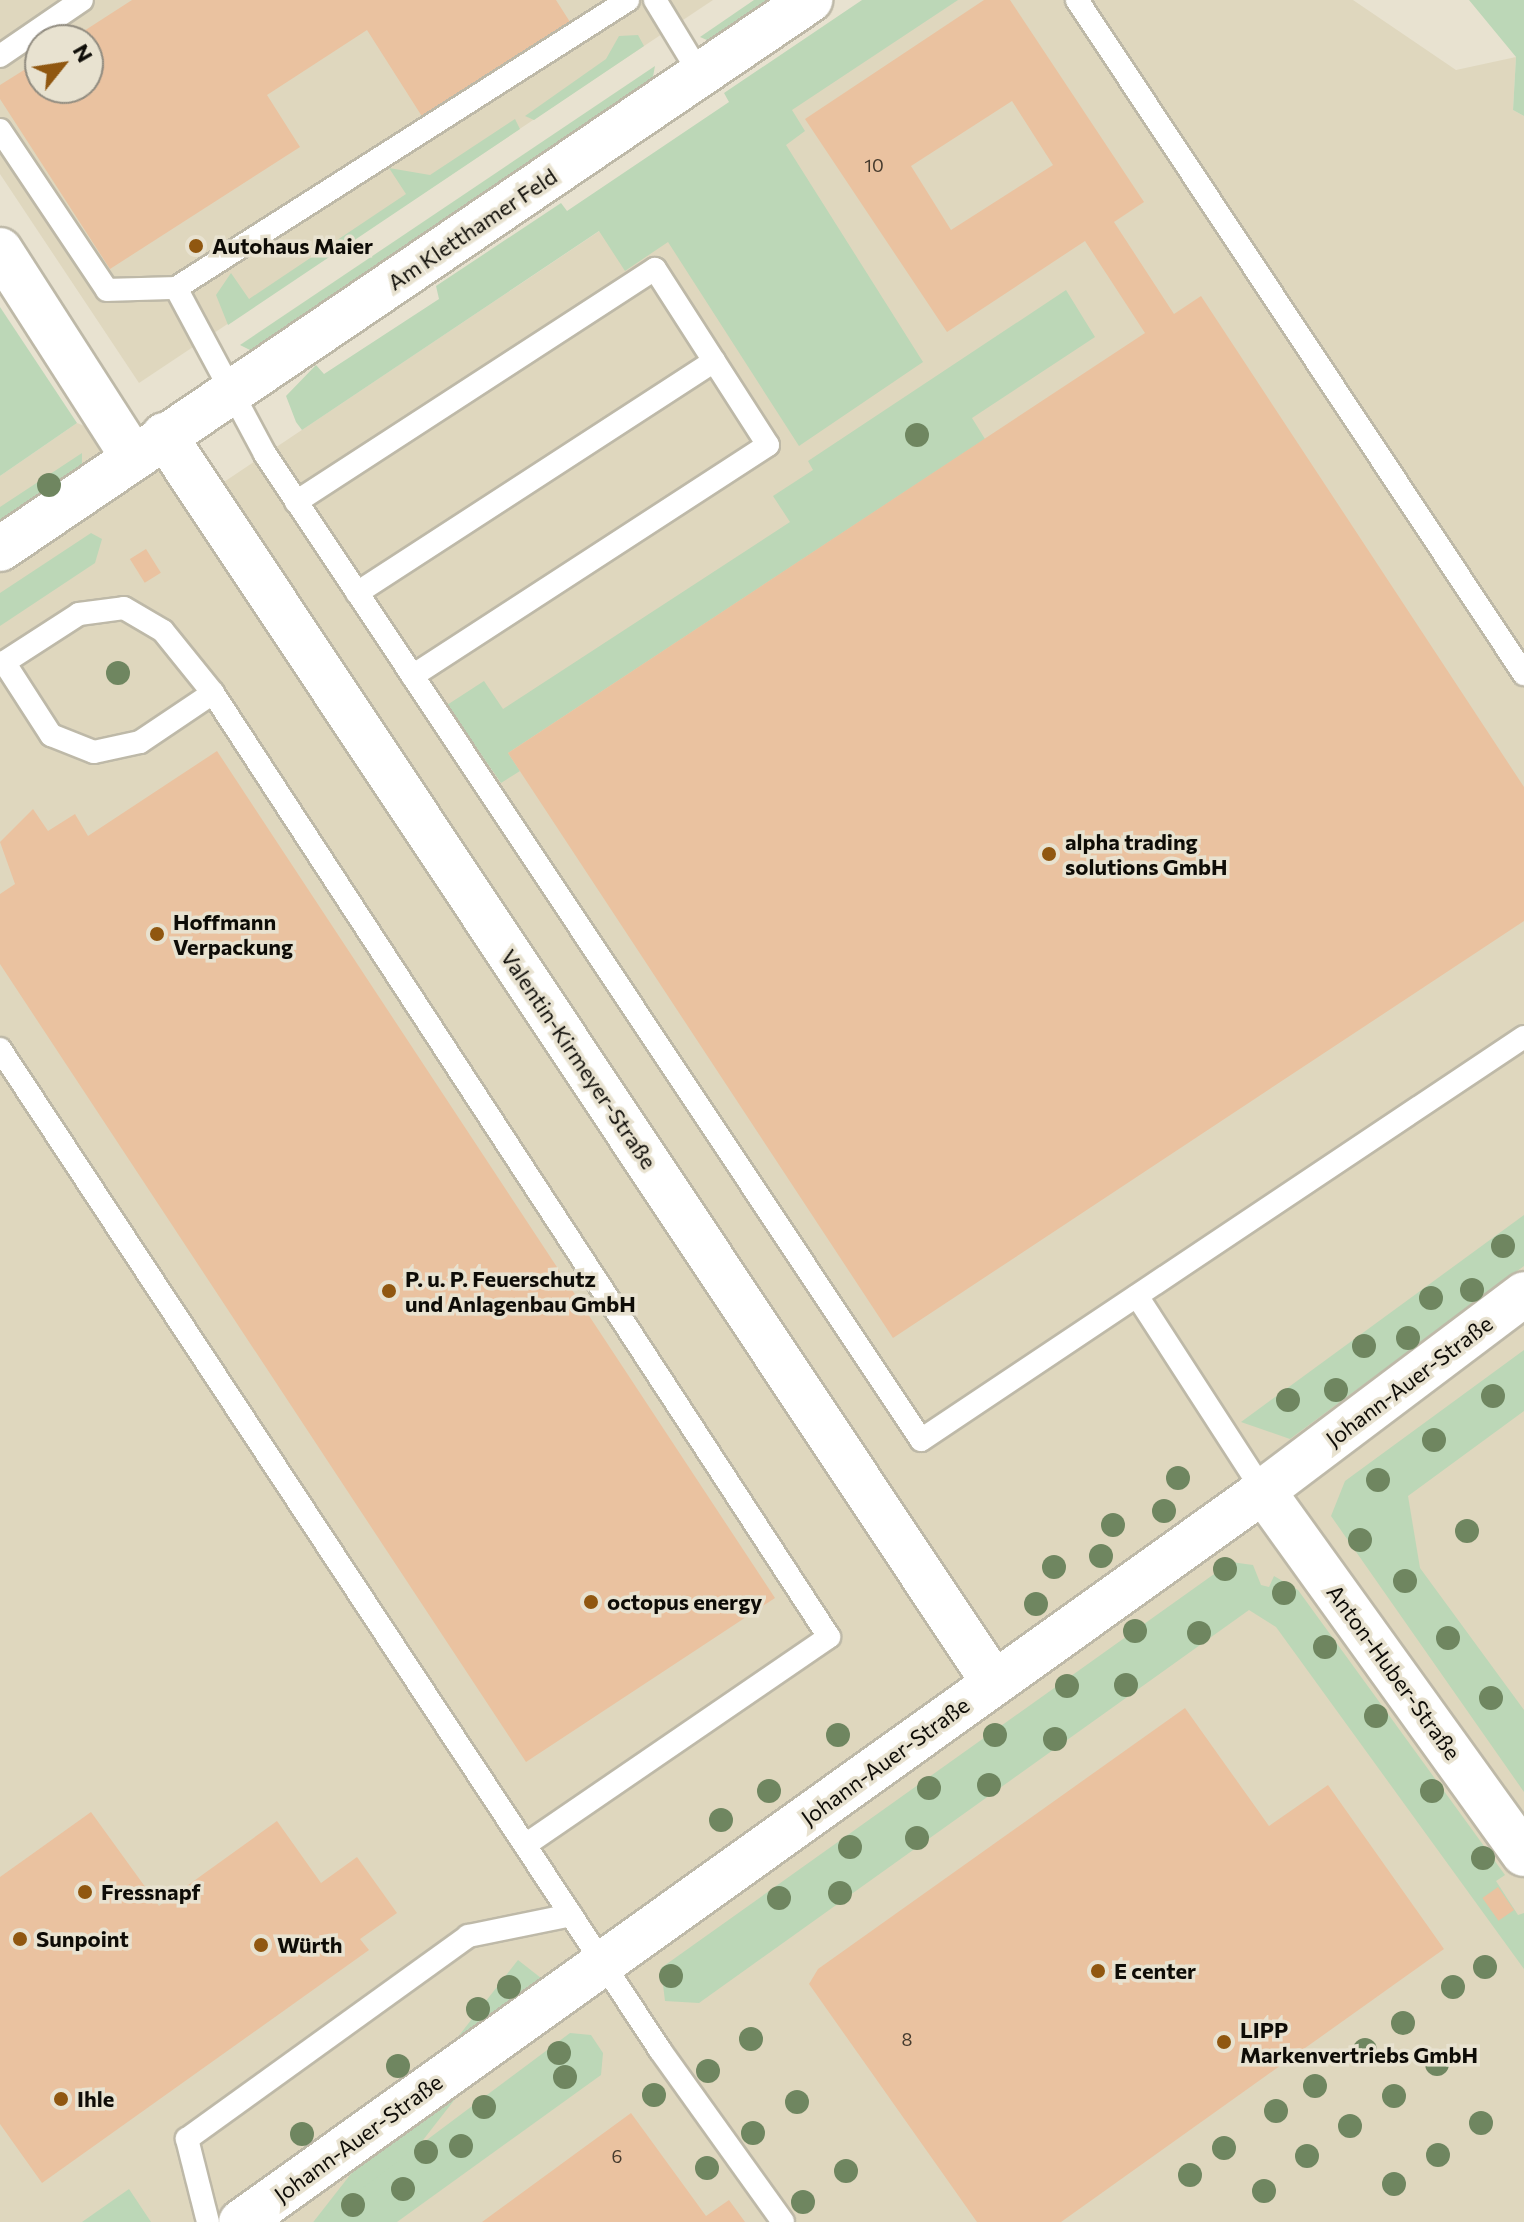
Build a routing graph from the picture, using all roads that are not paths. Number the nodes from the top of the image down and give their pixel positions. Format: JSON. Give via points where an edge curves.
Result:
{"nodes":[{"id":1,"x":82,"y":0,"type":"edge"},
{"id":2,"x":628,"y":0,"type":"edge"},
{"id":3,"x":655,"y":0,"type":"edge"},
{"id":4,"x":810,"y":0,"type":"edge"},
{"id":5,"x":1077,"y":0,"type":"edge"},
{"id":6,"x":0,"y":56,"type":"edge"},
{"id":7,"x":700,"y":74,"type":"junction"},
{"id":8,"x":0,"y":130,"type":"edge"},
{"id":9,"x":0,"y":250,"type":"edge"},
{"id":10,"x":176,"y":288,"type":"junction"},
{"id":11,"x":714,"y":361,"type":"junction"},
{"id":12,"x":228,"y":394,"type":"junction"},
{"id":13,"x":149,"y":446,"type":"junction"},
{"id":14,"x":296,"y":502,"type":"junction"},
{"id":15,"x":0,"y":549,"type":"edge"},
{"id":16,"x":357,"y":593,"type":"junction"},
{"id":17,"x":2,"y":663,"type":"edge"},
{"id":18,"x":1524,"y":674,"type":"edge"},
{"id":19,"x":412,"y":676,"type":"junction"},
{"id":20,"x":213,"y":693,"type":"junction"},
{"id":21,"x":1524,"y":1037,"type":"edge"},
{"id":22,"x":0,"y":1049,"type":"edge"},
{"id":23,"x":1524,"y":1294,"type":"edge"},
{"id":24,"x":1137,"y":1296,"type":"junction"},
{"id":25,"x":1263,"y":1491,"type":"junction"},
{"id":26,"x":994,"y":1683,"type":"junction"},
{"id":27,"x":525,"y":1845,"type":"junction"},
{"id":28,"x":1524,"y":1854,"type":"edge"},
{"id":29,"x":571,"y":1915,"type":"junction"},
{"id":30,"x":603,"y":1963,"type":"junction"},
{"id":31,"x":208,"y":2222,"type":"edge"},
{"id":32,"x":241,"y":2222,"type":"edge"},
{"id":33,"x":783,"y":2222,"type":"edge"}],
"edges":[{"from":1,"to":6,"type":"lane"},
{"from":2,"to":10,"type":"lane"},
{"from":3,"to":7,"type":"lane"},
{"from":4,"to":7,"type":"street","name":"Am Kletthamer Feld"},
{"from":5,"to":18,"type":"lane"},
{"from":7,"to":12,"type":"street","name":"Am Kletthamer Feld"},
{"from":8,"to":10,"type":"lane","via":[[107,290]]},
{"from":9,"to":13,"type":"street"},
{"from":10,"to":12,"type":"lane"},
{"from":11,"to":14,"type":"lane","via":[[655,269]]},
{"from":11,"to":16,"type":"lane"},
{"from":11,"to":19,"type":"lane","via":[[768,445]]},
{"from":12,"to":13,"type":"street","name":"Am Kletthamer Feld"},
{"from":12,"to":14,"type":"lane"},
{"from":13,"to":15,"type":"street","name":"Am Kletthamer Feld"},
{"from":13,"to":26,"type":"street","name":"Valentin-Kirmeyer-Straße"},
{"from":14,"to":16,"type":"lane"},
{"from":16,"to":19,"type":"lane"},
{"from":17,"to":20,"type":"lane","via":[[79,614],[124,608],[163,631]]},
{"from":17,"to":20,"type":"lane","via":[[51,735],[94,752],[140,742]]},
{"from":19,"to":24,"type":"lane","via":[[921,1440]]},
{"from":20,"to":27,"type":"lane","via":[[829,1637]]},
{"from":21,"to":24,"type":"lane"},
{"from":22,"to":27,"type":"lane"},
{"from":23,"to":25,"type":"street","name":"Johann-Auer-Straße"},
{"from":24,"to":25,"type":"lane"},
{"from":25,"to":26,"type":"street","name":"Johann-Auer-Straße"},
{"from":25,"to":28,"type":"street","name":"Anton-Huber-Straße"},
{"from":26,"to":30,"type":"street","name":"Johann-Auer-Straße"},
{"from":27,"to":29,"type":"lane"},
{"from":29,"to":30,"type":"lane"},
{"from":29,"to":31,"type":"lane","via":[[468,1936],[187,2139]]},
{"from":30,"to":32,"type":"street","name":"Johann-Auer-Straße"},
{"from":30,"to":33,"type":"lane"}]}
